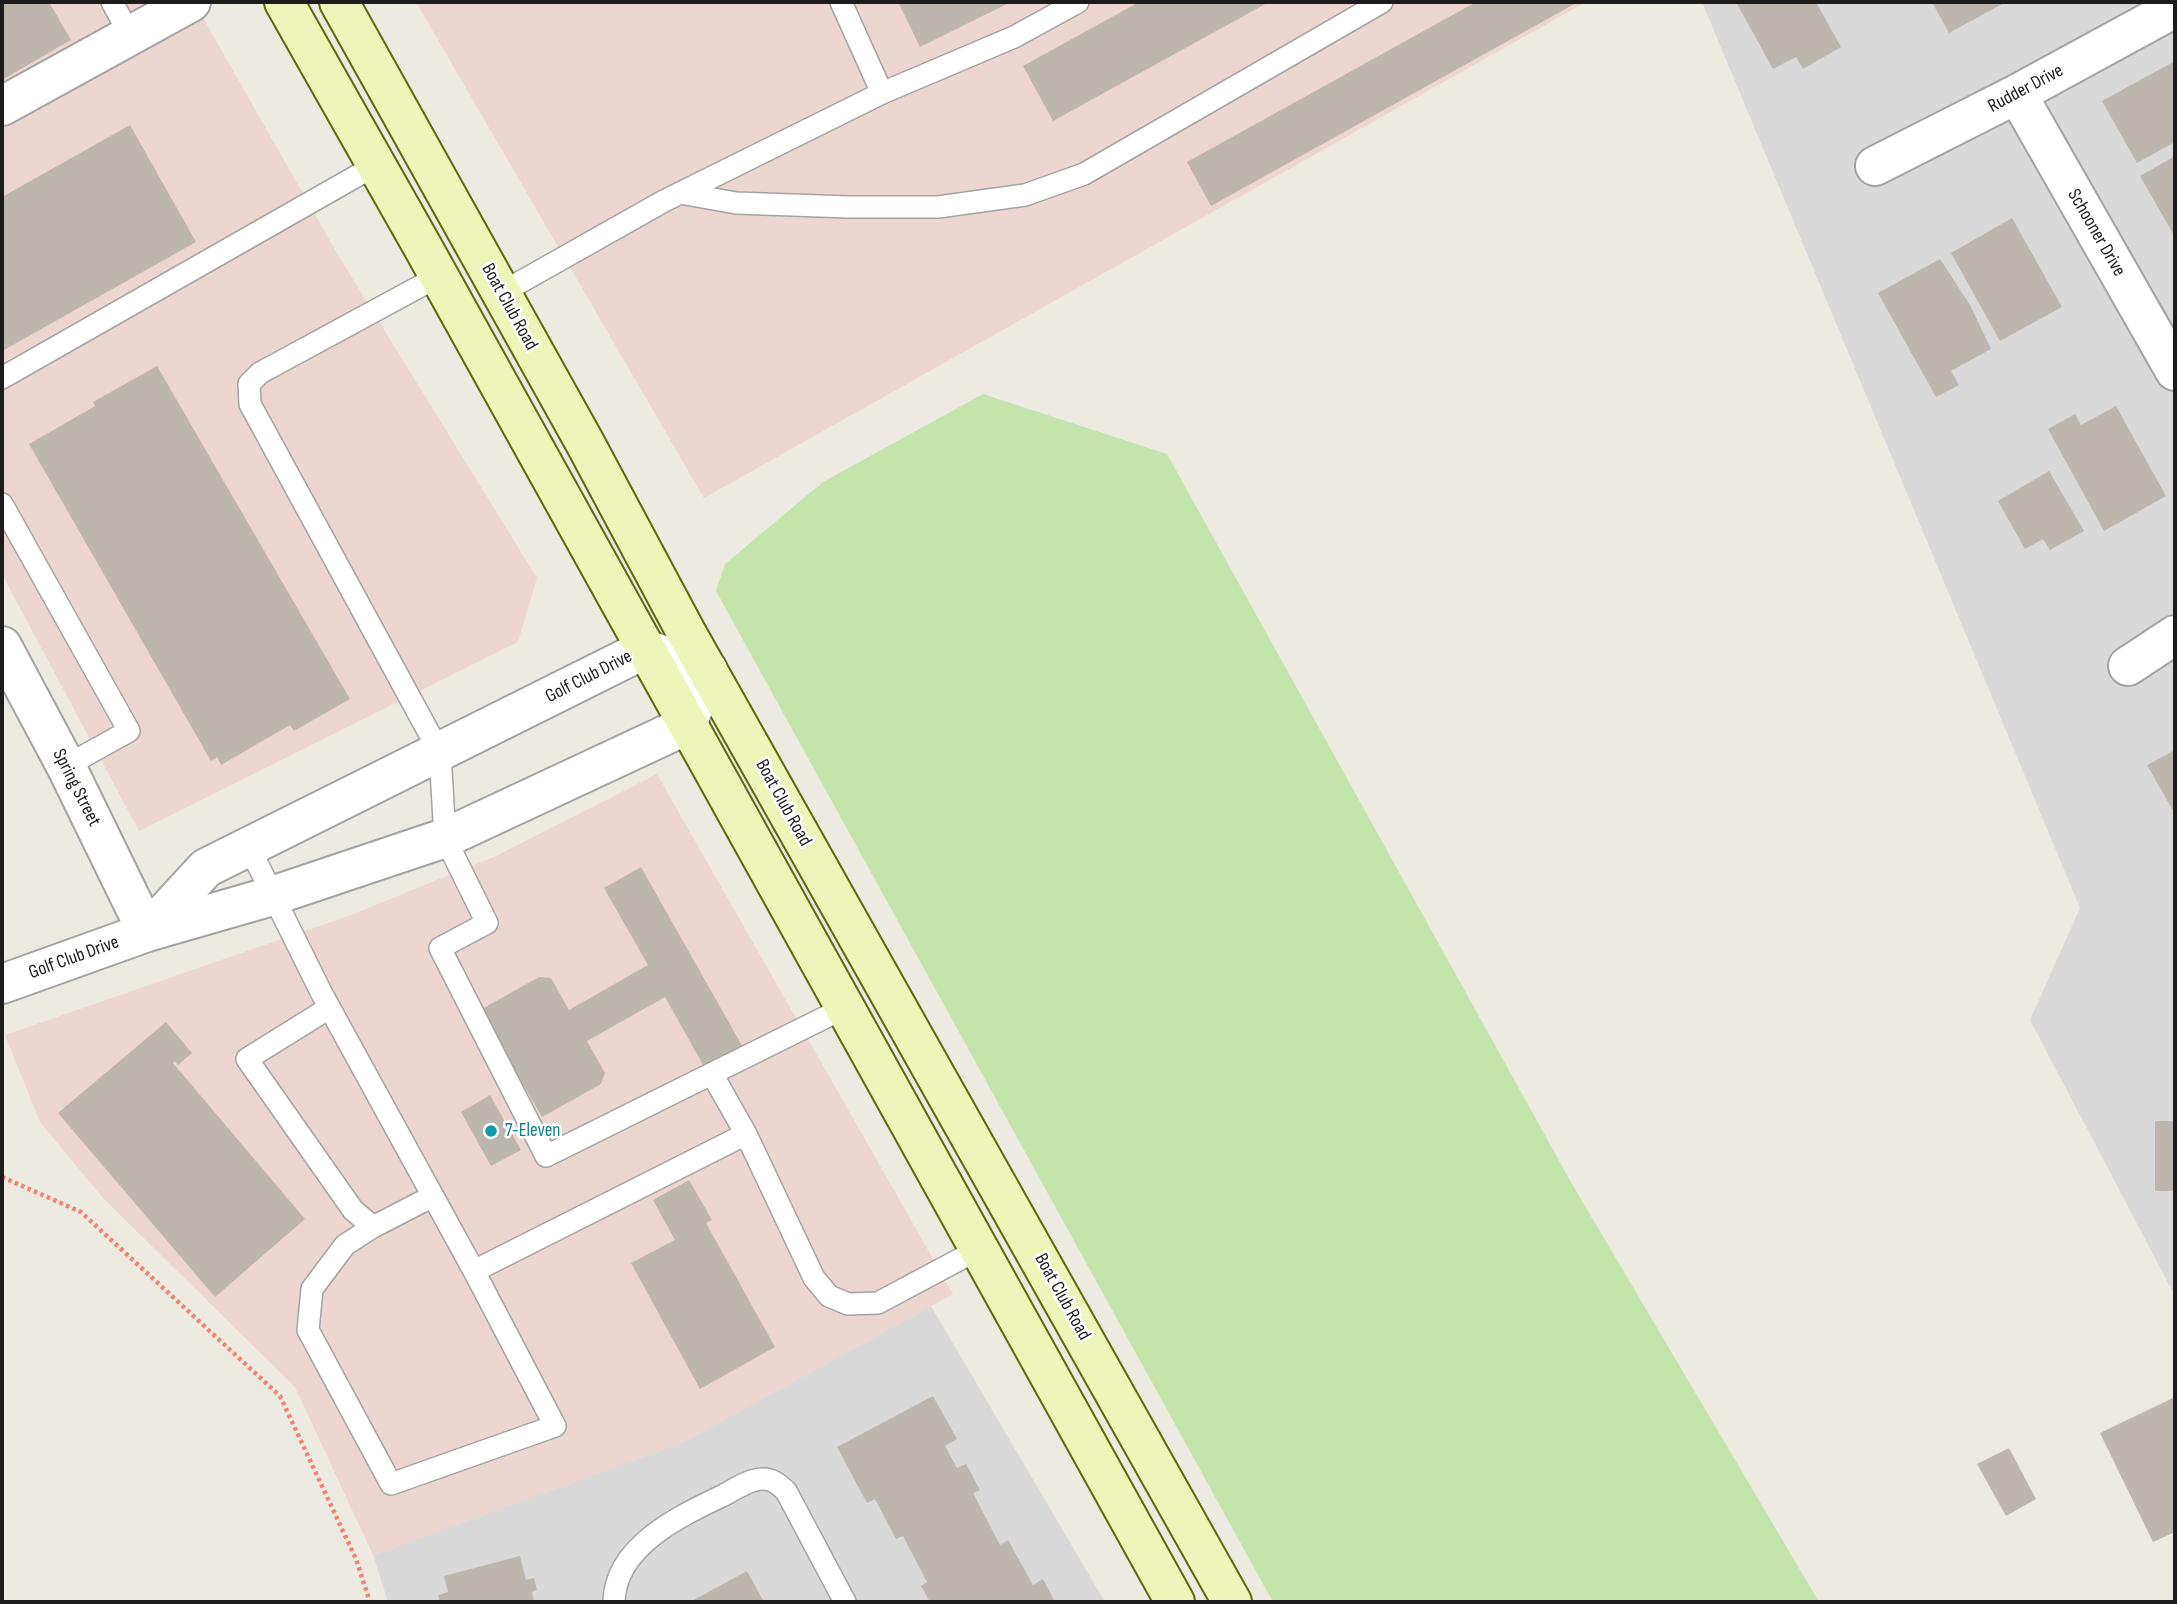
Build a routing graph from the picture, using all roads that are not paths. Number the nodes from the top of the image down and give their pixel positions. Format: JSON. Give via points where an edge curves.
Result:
{"nodes":[{"id":1,"x":112,"y":2,"type":"edge"},
{"id":2,"x":191,"y":2,"type":"edge"},
{"id":3,"x":284,"y":2,"type":"edge"},
{"id":4,"x":339,"y":2,"type":"edge"},
{"id":5,"x":1078,"y":2,"type":"edge"},
{"id":6,"x":1382,"y":2,"type":"edge"},
{"id":7,"x":845,"y":3,"type":"edge"},
{"id":8,"x":2175,"y":8,"type":"edge"},
{"id":9,"x":130,"y":35,"type":"junction"},
{"id":10,"x":882,"y":93,"type":"junction"},
{"id":11,"x":2017,"y":94,"type":"junction"},
{"id":12,"x":2,"y":106,"type":"edge"},
{"id":13,"x":376,"y":164,"type":"junction"},
{"id":14,"x":1875,"y":166,"type":"dead end"},
{"id":15,"x":680,"y":194,"type":"junction"},
{"id":16,"x":439,"y":276,"type":"junction"},
{"id":17,"x":501,"y":293,"type":"junction"},
{"id":18,"x":2175,"y":371,"type":"edge"},
{"id":19,"x":2,"y":378,"type":"edge"},
{"id":20,"x":2,"y":503,"type":"edge"},
{"id":21,"x":2175,"y":635,"type":"edge"},
{"id":22,"x":2,"y":646,"type":"edge"},
{"id":23,"x":645,"y":649,"type":"junction"},
{"id":24,"x":2128,"y":666,"type":"dead end"},
{"id":25,"x":708,"y":670,"type":"junction"},
{"id":26,"x":687,"y":725,"type":"junction"},
{"id":27,"x":440,"y":753,"type":"junction"},
{"id":28,"x":66,"y":766,"type":"junction"},
{"id":29,"x":444,"y":838,"type":"junction"},
{"id":30,"x":248,"y":847,"type":"junction"},
{"id":31,"x":272,"y":895,"type":"junction"},
{"id":32,"x":147,"y":932,"type":"junction"},
{"id":33,"x":2,"y":984,"type":"edge"},
{"id":34,"x":329,"y":1007,"type":"junction"},
{"id":35,"x":844,"y":1008,"type":"junction"},
{"id":36,"x":712,"y":1074,"type":"junction"},
{"id":37,"x":746,"y":1134,"type":"junction"},
{"id":38,"x":433,"y":1196,"type":"junction"},
{"id":39,"x":373,"y":1227,"type":"junction"},
{"id":40,"x":979,"y":1249,"type":"junction"},
{"id":41,"x":474,"y":1271,"type":"junction"},
{"id":42,"x":614,"y":1602,"type":"edge"},
{"id":43,"x":845,"y":1602,"type":"edge"},
{"id":44,"x":1175,"y":1602,"type":"edge"},
{"id":45,"x":1232,"y":1602,"type":"edge"}],
"edges":[{"from":1,"to":9,"type":"lane"},
{"from":2,"to":9,"type":"street"},
{"from":3,"to":13,"type":"main road"},
{"from":4,"to":17,"type":"main road","name":"Boat Club Road"},
{"from":5,"to":10,"type":"lane","via":[[1014,37]]},
{"from":6,"to":15,"type":"lane","via":[[1084,174],[1025,195],[938,207],[848,207],[736,203]]},
{"from":7,"to":10,"type":"lane"},
{"from":8,"to":11,"type":"street","name":"Rudder Drive"},
{"from":9,"to":12,"type":"street"},
{"from":10,"to":15,"type":"lane"},
{"from":11,"to":14,"type":"street","name":"Rudder Drive"},
{"from":11,"to":18,"type":"street","name":"Schooner Drive"},
{"from":13,"to":16,"type":"main road"},
{"from":13,"to":19,"type":"lane"},
{"from":15,"to":17,"type":"lane"},
{"from":16,"to":23,"type":"main road"},
{"from":16,"to":27,"type":"lane","via":[[260,373],[249,384],[250,404]]},
{"from":17,"to":25,"type":"main road","name":"Boat Club Road"},
{"from":20,"to":28,"type":"lane","via":[[129,731]]},
{"from":21,"to":24,"type":"street"},
{"from":22,"to":28,"type":"street","name":"Spring Street"},
{"from":23,"to":25,"type":"street","name":"Golf Club Drive"},
{"from":23,"to":26,"type":"main road"},
{"from":23,"to":27,"type":"street","name":"Golf Club Drive"},
{"from":25,"to":26,"type":"street"},
{"from":25,"to":45,"type":"main road","name":"Boat Club Road"},
{"from":26,"to":29,"type":"street","name":"Golf Club Drive"},
{"from":26,"to":35,"type":"main road"},
{"from":27,"to":29,"type":"lane"},
{"from":27,"to":30,"type":"street","name":"Golf Club Drive"},
{"from":28,"to":32,"type":"street","name":"Spring Street"},
{"from":29,"to":31,"type":"street","name":"Golf Club Drive"},
{"from":29,"to":36,"type":"lane","via":[[487,923],[440,948],[546,1156]]},
{"from":30,"to":31,"type":"lane"},
{"from":30,"to":32,"type":"street","name":"Golf Club Drive","via":[[206,869]]},
{"from":31,"to":32,"type":"street","name":"Golf Club Drive"},
{"from":31,"to":34,"type":"lane"},
{"from":32,"to":33,"type":"street","name":"Golf Club Drive"},
{"from":34,"to":38,"type":"lane"},
{"from":34,"to":39,"type":"lane","via":[[247,1059],[353,1210]]},
{"from":35,"to":36,"type":"lane"},
{"from":35,"to":40,"type":"main road"},
{"from":36,"to":37,"type":"lane"},
{"from":37,"to":40,"type":"lane","via":[[814,1278],[829,1296],[848,1304],[878,1303]]},
{"from":37,"to":41,"type":"lane"},
{"from":38,"to":39,"type":"lane"},
{"from":38,"to":41,"type":"lane"},
{"from":39,"to":41,"type":"lane","via":[[345,1245],[313,1289],[308,1330],[391,1484],[555,1426]]},
{"from":40,"to":44,"type":"main road"},
{"from":42,"to":43,"type":"lane","via":[[635,1551],[656,1532],[760,1479],[786,1491]]}]}
